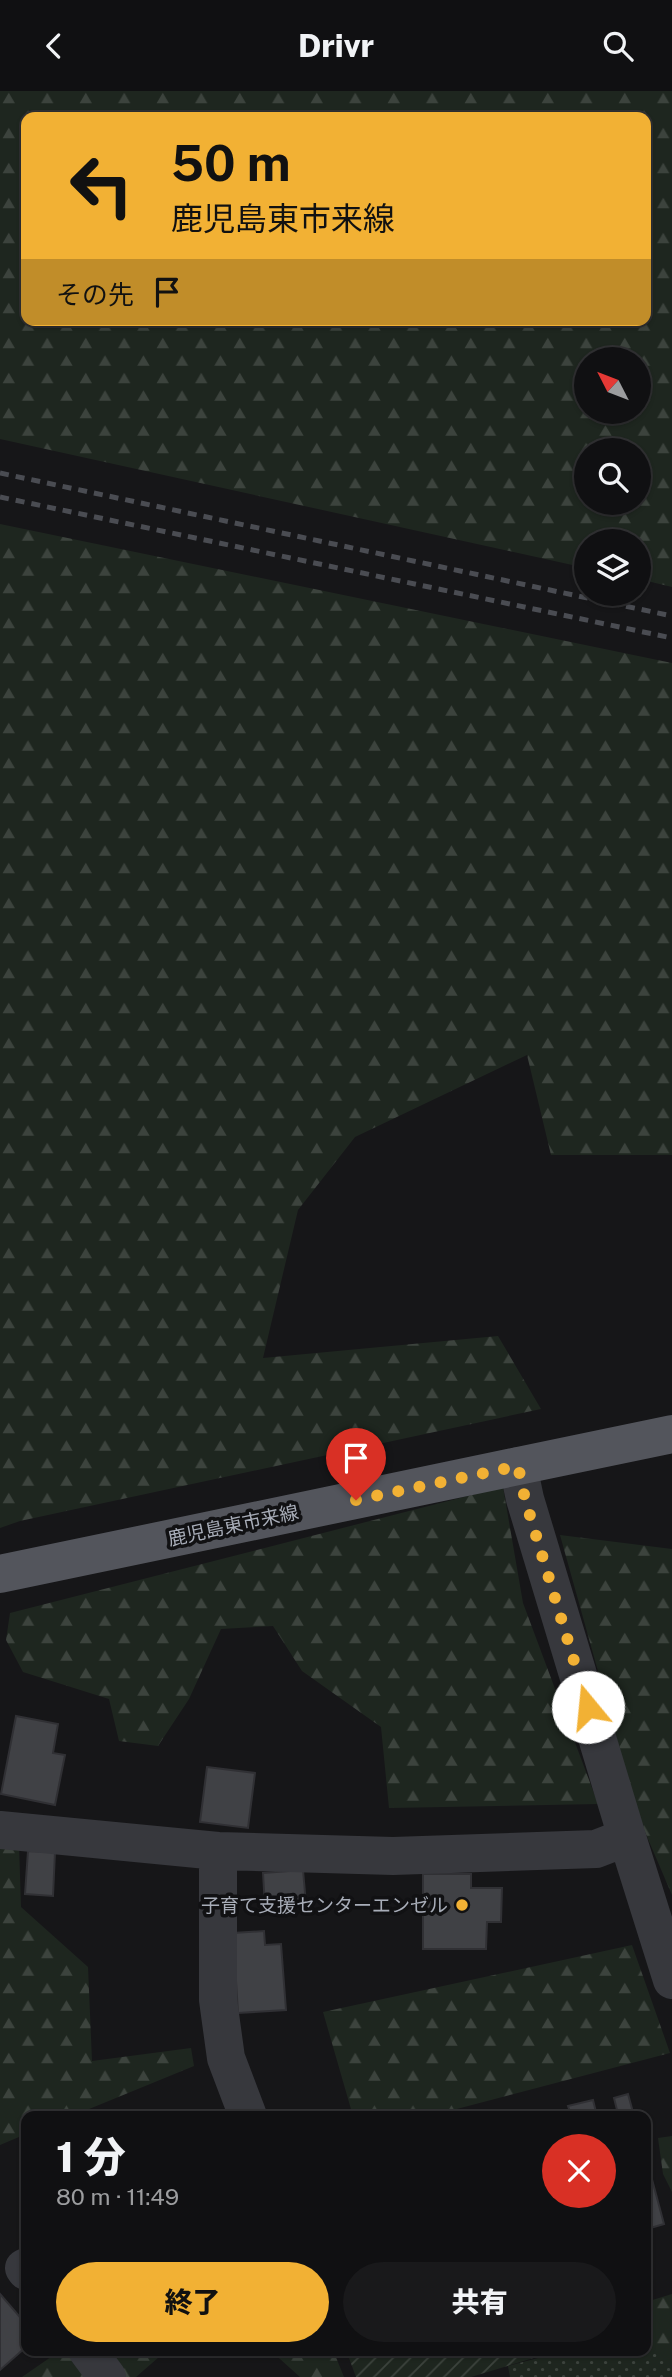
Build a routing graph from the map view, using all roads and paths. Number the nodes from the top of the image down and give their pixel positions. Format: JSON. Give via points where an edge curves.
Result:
{"nodes":[{"id":1,"x":672,"y":1434,"type":"edge"},
{"id":2,"x":518,"y":1466,"type":"junction"},
{"id":3,"x":0,"y":1574,"type":"edge"},
{"id":4,"x":0,"y":1830,"type":"edge"},
{"id":5,"x":627,"y":1837,"type":"junction"},
{"id":6,"x":218,"y":1851,"type":"junction"},
{"id":7,"x":672,"y":1980,"type":"edge"},
{"id":8,"x":246,"y":2111,"type":"edge"},
{"id":9,"x":91,"y":2356,"type":"edge"},
{"id":10,"x":107,"y":2377,"type":"edge"}],
"edges":[{"from":1,"to":2,"type":"main road","name":"鹿児島東市来線"},
{"from":2,"to":3,"type":"main road","name":"鹿児島東市来線"},
{"from":2,"to":5,"type":"street"},
{"from":4,"to":6,"type":"street"},
{"from":5,"to":6,"type":"street","via":[[596,1849],[542,1851],[393,1856]]},
{"from":5,"to":7,"type":"street"},
{"from":6,"to":8,"type":"street","via":[[218,2000],[226,2058]]},
{"from":9,"to":10,"type":"street"}]}
